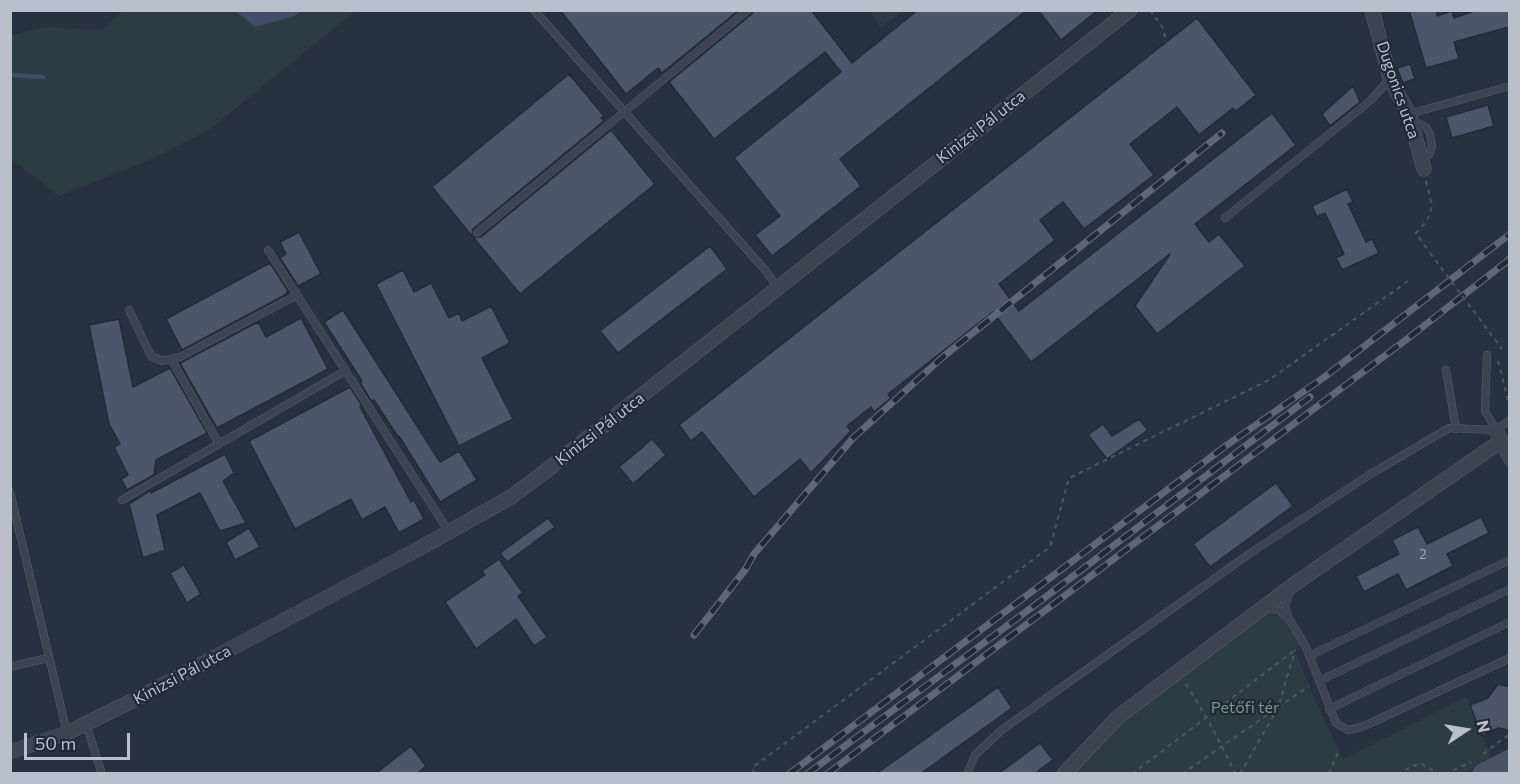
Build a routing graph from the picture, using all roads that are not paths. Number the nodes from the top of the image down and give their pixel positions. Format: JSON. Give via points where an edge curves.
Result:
{"nodes":[{"id":1,"x":534,"y":10,"type":"edge"},
{"id":2,"x":748,"y":10,"type":"edge"},
{"id":3,"x":1130,"y":10,"type":"edge"},
{"id":4,"x":1372,"y":10,"type":"edge"},
{"id":5,"x":1390,"y":79,"type":"junction"},
{"id":6,"x":1509,"y":86,"type":"edge"},
{"id":7,"x":624,"y":113,"type":"junction"},
{"id":8,"x":1409,"y":117,"type":"junction"},
{"id":9,"x":1422,"y":163,"type":"road end"},
{"id":10,"x":1225,"y":218,"type":"dead end"},
{"id":11,"x":477,"y":233,"type":"dead end"},
{"id":12,"x":268,"y":250,"type":"dead end"},
{"id":13,"x":777,"y":287,"type":"junction"},
{"id":14,"x":297,"y":295,"type":"junction"},
{"id":15,"x":129,"y":310,"type":"dead end"},
{"id":16,"x":1487,"y":355,"type":"dead end"},
{"id":17,"x":171,"y":359,"type":"junction"},
{"id":18,"x":345,"y":370,"type":"junction"},
{"id":19,"x":1446,"y":370,"type":"dead end"},
{"id":20,"x":1509,"y":420,"type":"edge"},
{"id":21,"x":1456,"y":429,"type":"junction"},
{"id":22,"x":1498,"y":435,"type":"junction"},
{"id":23,"x":219,"y":444,"type":"junction"},
{"id":24,"x":1509,"y":458,"type":"edge"},
{"id":25,"x":10,"y":492,"type":"edge"},
{"id":26,"x":122,"y":500,"type":"dead end"},
{"id":27,"x":449,"y":532,"type":"junction"},
{"id":28,"x":1509,"y":560,"type":"edge"},
{"id":29,"x":1293,"y":585,"type":"junction"},
{"id":30,"x":1509,"y":589,"type":"edge"},
{"id":31,"x":1265,"y":606,"type":"junction"},
{"id":32,"x":1288,"y":617,"type":"junction"},
{"id":33,"x":1509,"y":621,"type":"edge"},
{"id":34,"x":1309,"y":656,"type":"junction"},
{"id":35,"x":48,"y":658,"type":"junction"},
{"id":36,"x":1509,"y":658,"type":"edge"},
{"id":37,"x":10,"y":667,"type":"edge"},
{"id":38,"x":1319,"y":681,"type":"junction"},
{"id":39,"x":1329,"y":709,"type":"junction"},
{"id":40,"x":86,"y":724,"type":"junction"},
{"id":41,"x":67,"y":734,"type":"junction"},
{"id":42,"x":10,"y":752,"type":"edge"},
{"id":43,"x":1509,"y":760,"type":"edge"},
{"id":44,"x":102,"y":774,"type":"edge"},
{"id":45,"x":967,"y":774,"type":"edge"},
{"id":46,"x":1064,"y":774,"type":"edge"},
{"id":47,"x":1483,"y":774,"type":"edge"}],
"edges":[{"from":1,"to":7,"type":"lane"},
{"from":2,"to":7,"type":"lane"},
{"from":3,"to":13,"type":"street","name":"Kinizsi Pál utca"},
{"from":4,"to":5,"type":"street","name":"Dugonics utca"},
{"from":5,"to":8,"type":"street","name":"Dugonics utca"},
{"from":5,"to":10,"type":"lane","via":[[1370,101]]},
{"from":6,"to":8,"type":"lane"},
{"from":7,"to":11,"type":"lane"},
{"from":7,"to":13,"type":"lane"},
{"from":8,"to":9,"type":"street","name":"Dugonics utca"},
{"from":12,"to":14,"type":"lane"},
{"from":13,"to":27,"type":"street","name":"Kinizsi Pál utca","via":[[542,474],[511,497]]},
{"from":14,"to":17,"type":"lane"},
{"from":14,"to":18,"type":"lane"},
{"from":15,"to":17,"type":"lane","via":[[151,356],[162,361]]},
{"from":16,"to":22,"type":"lane","via":[[1485,411]]},
{"from":17,"to":23,"type":"lane"},
{"from":18,"to":23,"type":"lane"},
{"from":18,"to":27,"type":"lane"},
{"from":19,"to":21,"type":"lane"},
{"from":20,"to":22,"type":"lane"},
{"from":21,"to":22,"type":"lane"},
{"from":21,"to":45,"type":"lane","via":[[1449,428],[1369,475],[1230,567],[1003,729],[975,755]]},
{"from":22,"to":24,"type":"street"},
{"from":22,"to":29,"type":"street"},
{"from":23,"to":26,"type":"lane"},
{"from":25,"to":35,"type":"lane"},
{"from":27,"to":40,"type":"street","name":"Kinizsi Pál utca"},
{"from":28,"to":34,"type":"lane"},
{"from":29,"to":31,"type":"street"},
{"from":29,"to":32,"type":"lane","via":[[1285,604]]},
{"from":30,"to":38,"type":"lane"},
{"from":31,"to":32,"type":"lane"},
{"from":31,"to":46,"type":"street","via":[[1118,717]]},
{"from":32,"to":34,"type":"lane"},
{"from":33,"to":39,"type":"lane"},
{"from":34,"to":38,"type":"lane"},
{"from":35,"to":37,"type":"lane"},
{"from":35,"to":41,"type":"lane"},
{"from":36,"to":39,"type":"lane","via":[[1362,727],[1348,730],[1336,723]]},
{"from":38,"to":39,"type":"lane"},
{"from":40,"to":41,"type":"street","name":"Kinizsi Pál utca"},
{"from":40,"to":44,"type":"lane"},
{"from":41,"to":42,"type":"street","name":"Kinizsi Pál utca"},
{"from":43,"to":47,"type":"main road"}]}
